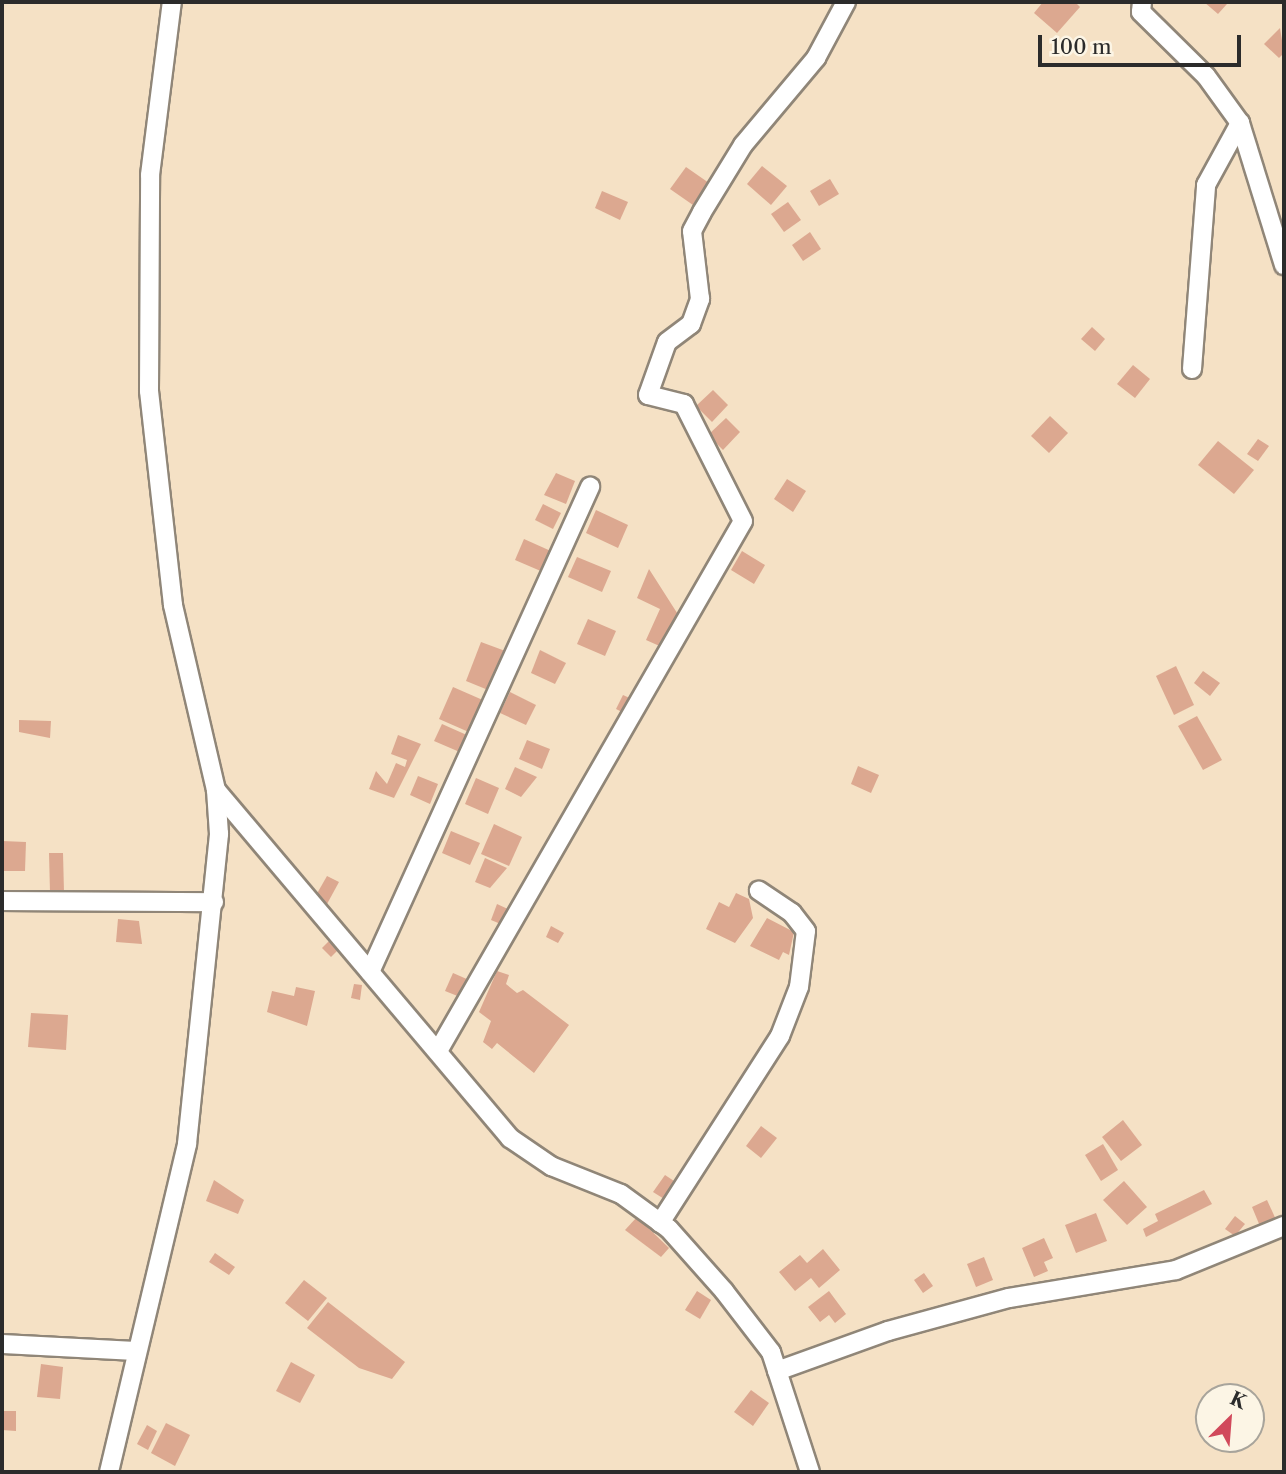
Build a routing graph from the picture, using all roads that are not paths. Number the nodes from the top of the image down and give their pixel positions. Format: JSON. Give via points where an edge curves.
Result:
{"nodes":[{"id":1,"x":172,"y":2,"type":"edge"},
{"id":2,"x":846,"y":2,"type":"edge"},
{"id":3,"x":1142,"y":2,"type":"edge"},
{"id":4,"x":1240,"y":122,"type":"junction"},
{"id":5,"x":1284,"y":265,"type":"edge"},
{"id":6,"x":1192,"y":369,"type":"dead end"},
{"id":7,"x":590,"y":487,"type":"dead end"},
{"id":8,"x":216,"y":790,"type":"junction"},
{"id":9,"x":759,"y":891,"type":"dead end"},
{"id":10,"x":2,"y":901,"type":"edge"},
{"id":11,"x":214,"y":902,"type":"junction"},
{"id":12,"x":370,"y":972,"type":"junction"},
{"id":13,"x":438,"y":1051,"type":"junction"},
{"id":14,"x":660,"y":1223,"type":"junction"},
{"id":15,"x":1284,"y":1226,"type":"edge"},
{"id":16,"x":2,"y":1344,"type":"edge"},
{"id":17,"x":136,"y":1351,"type":"junction"},
{"id":18,"x":777,"y":1371,"type":"junction"},
{"id":19,"x":109,"y":1472,"type":"edge"},
{"id":20,"x":810,"y":1472,"type":"edge"}],
"edges":[{"from":1,"to":8,"type":"street","via":[[150,175],[149,391],[173,606]]},
{"from":2,"to":13,"type":"street","via":[[816,58],[721,176],[692,232],[700,299],[691,324],[667,342],[648,395],[684,404],[743,521]]},
{"from":3,"to":4,"type":"street","via":[[1141,12],[1206,76]]},
{"from":4,"to":5,"type":"street"},
{"from":4,"to":6,"type":"street","via":[[1206,185]]},
{"from":7,"to":12,"type":"street"},
{"from":8,"to":11,"type":"street"},
{"from":8,"to":12,"type":"street"},
{"from":9,"to":14,"type":"street","via":[[792,913],[806,932],[799,987],[780,1036]]},
{"from":10,"to":11,"type":"street"},
{"from":11,"to":17,"type":"street","via":[[187,1144]]},
{"from":12,"to":13,"type":"street"},
{"from":13,"to":14,"type":"street","via":[[510,1138],[551,1166],[621,1194]]},
{"from":14,"to":18,"type":"street","via":[[724,1291],[771,1352]]},
{"from":15,"to":18,"type":"street","via":[[1176,1270],[1009,1298],[888,1331]]},
{"from":16,"to":17,"type":"street"},
{"from":17,"to":19,"type":"street"},
{"from":18,"to":20,"type":"street"}]}
